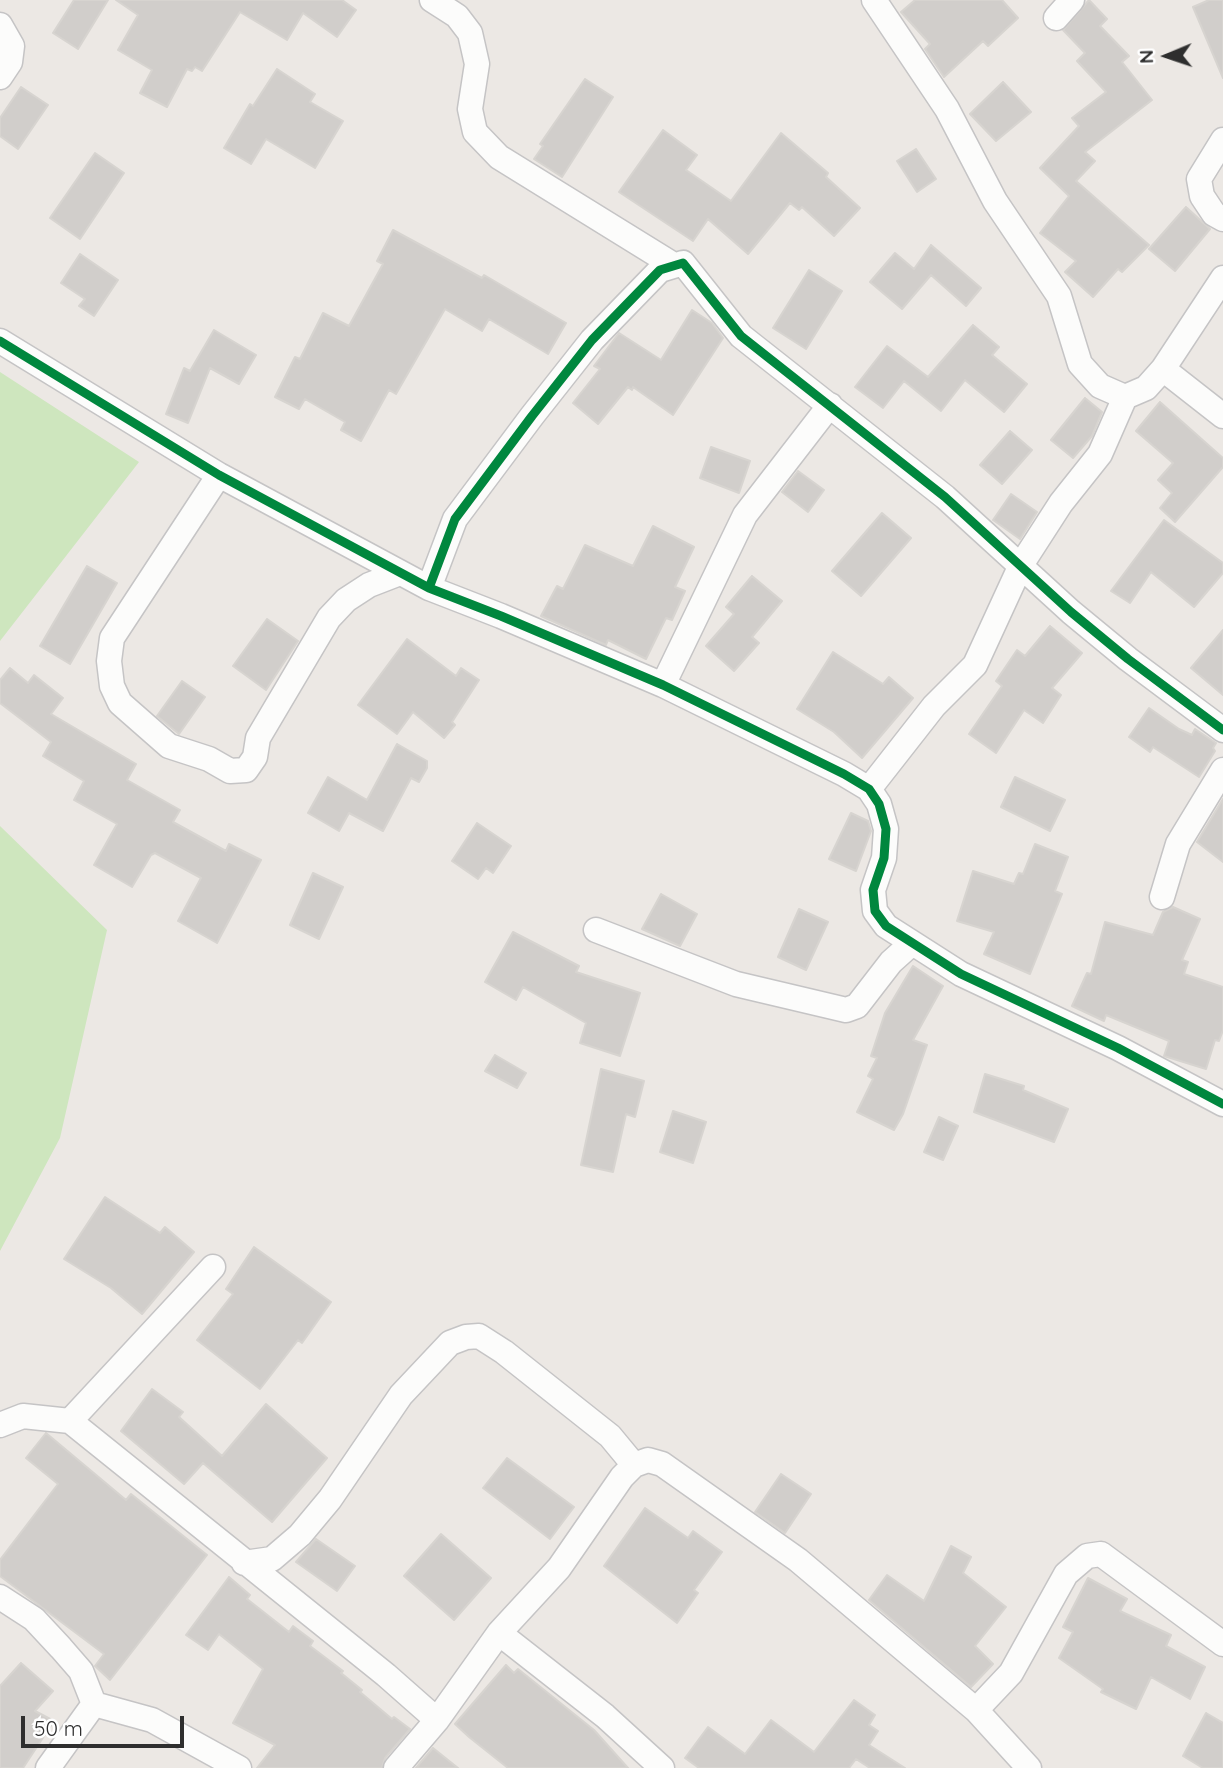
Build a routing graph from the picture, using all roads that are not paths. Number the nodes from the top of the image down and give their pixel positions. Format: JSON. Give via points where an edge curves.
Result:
{"nodes":[{"id":1,"x":874,"y":0,"type":"edge"},
{"id":2,"x":437,"y":1,"type":"edge"},
{"id":3,"x":0,"y":25,"type":"edge"},
{"id":4,"x":0,"y":77,"type":"edge"},
{"id":5,"x":1223,"y":140,"type":"edge"},
{"id":6,"x":1223,"y":219,"type":"edge"},
{"id":7,"x":671,"y":264,"type":"junction"},
{"id":8,"x":1223,"y":278,"type":"edge"},
{"id":9,"x":0,"y":341,"type":"edge"},
{"id":10,"x":1163,"y":369,"type":"junction"},
{"id":11,"x":1125,"y":397,"type":"junction"},
{"id":12,"x":830,"y":405,"type":"junction"},
{"id":13,"x":1223,"y":416,"type":"edge"},
{"id":14,"x":219,"y":475,"type":"junction"},
{"id":15,"x":1021,"y":565,"type":"junction"},
{"id":16,"x":400,"y":573,"type":"junction"},
{"id":17,"x":429,"y":588,"type":"junction"},
{"id":18,"x":663,"y":685,"type":"junction"},
{"id":19,"x":1223,"y":730,"type":"edge"},
{"id":20,"x":1223,"y":770,"type":"edge"},
{"id":21,"x":869,"y":789,"type":"junction"},
{"id":22,"x":1162,"y":897,"type":"dead end"},
{"id":23,"x":596,"y":930,"type":"dead end"},
{"id":24,"x":911,"y":944,"type":"junction"},
{"id":25,"x":1223,"y":1104,"type":"edge"},
{"id":26,"x":212,"y":1267,"type":"dead end"},
{"id":27,"x":70,"y":1420,"type":"junction"},
{"id":28,"x":0,"y":1425,"type":"edge"},
{"id":29,"x":634,"y":1465,"type":"junction"},
{"id":30,"x":244,"y":1563,"type":"junction"},
{"id":31,"x":0,"y":1597,"type":"edge"},
{"id":32,"x":499,"y":1633,"type":"junction"},
{"id":33,"x":1223,"y":1644,"type":"edge"},
{"id":34,"x":94,"y":1704,"type":"junction"},
{"id":35,"x":976,"y":1710,"type":"junction"},
{"id":36,"x":437,"y":1720,"type":"junction"},
{"id":37,"x":48,"y":1768,"type":"edge"},
{"id":38,"x":239,"y":1768,"type":"edge"},
{"id":39,"x":396,"y":1768,"type":"edge"},
{"id":40,"x":662,"y":1768,"type":"edge"},
{"id":41,"x":1029,"y":1768,"type":"edge"}],
"edges":[{"from":1,"to":11,"type":"street","via":[[947,109],[995,201],[1059,296],[1080,364],[1100,386]]},
{"from":2,"to":7,"type":"street","via":[[470,33],[477,64],[470,109],[475,132],[499,157]]},
{"from":3,"to":4,"type":"street","via":[[12,46],[10,62]]},
{"from":5,"to":6,"type":"street","via":[[1199,179],[1202,196],[1213,214]]},
{"from":7,"to":12,"type":"street","via":[[683,263],[741,336]]},
{"from":7,"to":17,"type":"street","via":[[592,340],[455,519]]},
{"from":8,"to":10,"type":"street"},
{"from":9,"to":14,"type":"street"},
{"from":10,"to":11,"type":"street","via":[[1146,388]]},
{"from":10,"to":13,"type":"street"},
{"from":11,"to":15,"type":"street","via":[[1100,454]]},
{"from":12,"to":15,"type":"street"},
{"from":12,"to":18,"type":"street","via":[[745,515]]},
{"from":14,"to":16,"type":"street"},
{"from":14,"to":16,"type":"street","via":[[112,638],[110,674],[120,703],[169,746],[230,771],[246,771],[255,757],[258,738],[329,618],[369,585]]},
{"from":15,"to":19,"type":"street","via":[[1128,659]]},
{"from":15,"to":21,"type":"street","via":[[975,665],[934,706]]},
{"from":16,"to":17,"type":"street"},
{"from":17,"to":18,"type":"street"},
{"from":18,"to":21,"type":"street"},
{"from":20,"to":22,"type":"street","via":[[1178,844]]},
{"from":21,"to":24,"type":"street","via":[[886,829],[884,858],[873,890],[875,911],[886,926]]},
{"from":23,"to":24,"type":"street","via":[[736,984],[846,1010],[857,1006]]},
{"from":24,"to":25,"type":"street","via":[[961,974]]},
{"from":26,"to":27,"type":"street"},
{"from":27,"to":28,"type":"street","via":[[23,1416]]},
{"from":27,"to":30,"type":"street"},
{"from":29,"to":30,"type":"street","via":[[610,1436],[504,1352],[479,1336],[466,1337],[450,1343],[401,1395],[300,1535],[272,1559]]},
{"from":29,"to":32,"type":"street","via":[[559,1568]]},
{"from":29,"to":35,"type":"street","via":[[648,1460],[662,1464],[798,1560]]},
{"from":30,"to":36,"type":"street"},
{"from":31,"to":34,"type":"street","via":[[34,1619],[81,1671]]},
{"from":32,"to":36,"type":"street"},
{"from":32,"to":40,"type":"street","via":[[605,1716]]},
{"from":33,"to":35,"type":"street","via":[[1101,1554],[1087,1556],[1066,1574],[1011,1673]]},
{"from":34,"to":37,"type":"street"},
{"from":34,"to":38,"type":"street","via":[[152,1720]]},
{"from":35,"to":41,"type":"street"},
{"from":36,"to":39,"type":"street"}]}
